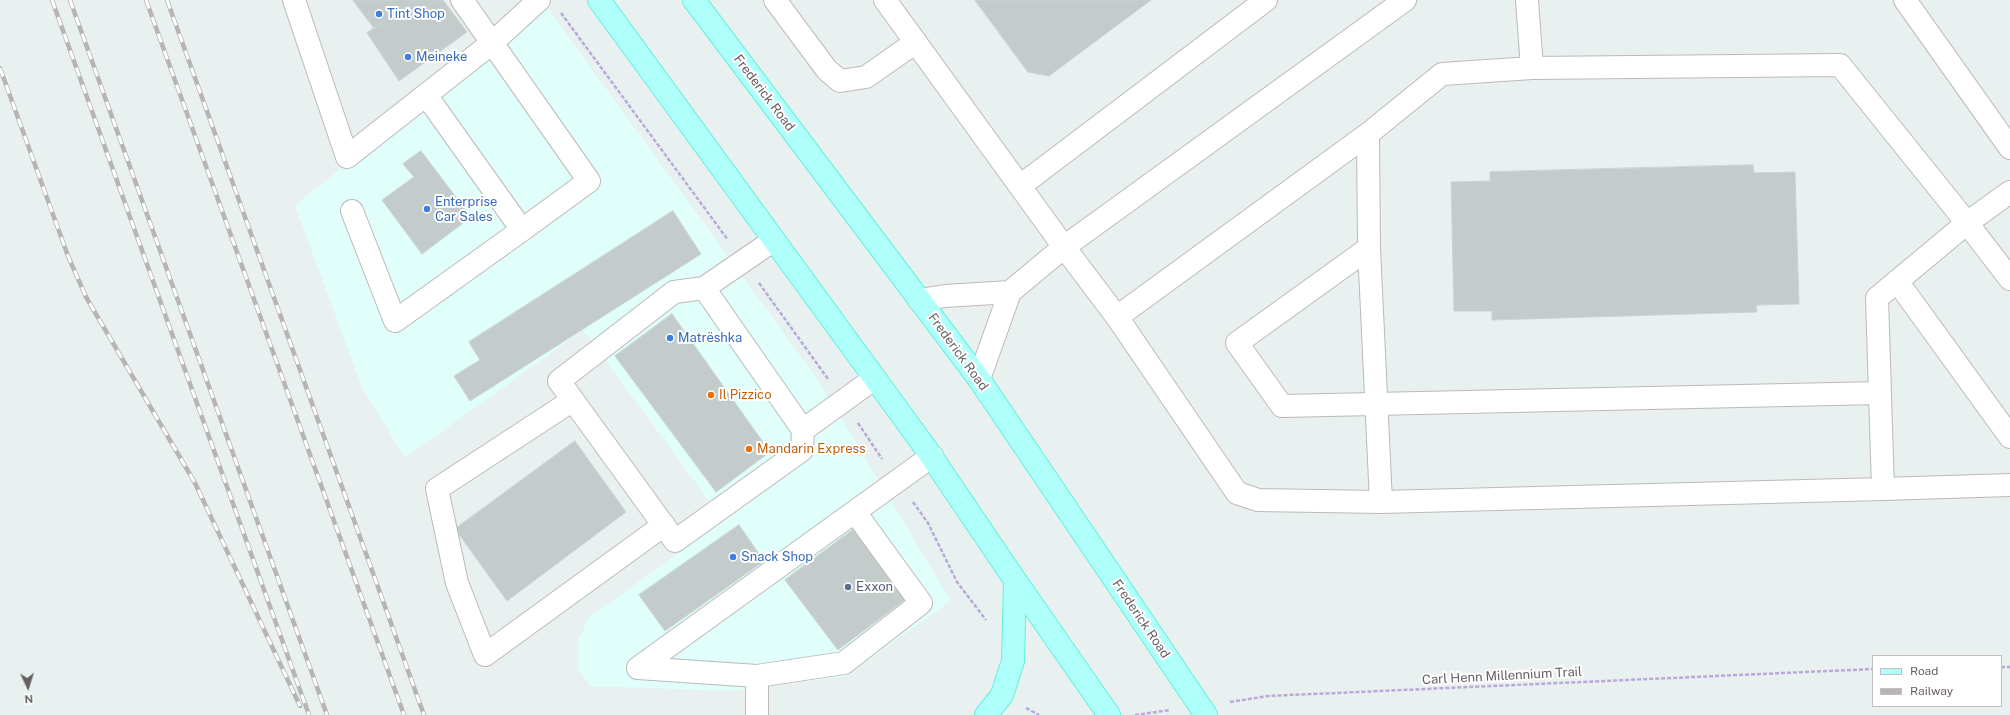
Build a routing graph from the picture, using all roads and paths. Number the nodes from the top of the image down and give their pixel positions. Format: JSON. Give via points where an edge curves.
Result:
{"nodes":[{"id":1,"x":294,"y":0,"type":"edge"},
{"id":2,"x":462,"y":0,"type":"edge"},
{"id":3,"x":599,"y":0,"type":"edge"},
{"id":4,"x":694,"y":0,"type":"edge"},
{"id":5,"x":775,"y":0,"type":"edge"},
{"id":6,"x":885,"y":0,"type":"edge"},
{"id":7,"x":1266,"y":0,"type":"edge"},
{"id":8,"x":1405,"y":0,"type":"edge"},
{"id":9,"x":1527,"y":0,"type":"edge"},
{"id":10,"x":1905,"y":0,"type":"edge"},
{"id":11,"x":548,"y":3,"type":"edge"},
{"id":12,"x":916,"y":42,"type":"junction"},
{"id":13,"x":492,"y":43,"type":"junction"},
{"id":14,"x":1532,"y":68,"type":"junction"},
{"id":15,"x":426,"y":95,"type":"junction"},
{"id":16,"x":1368,"y":134,"type":"junction"},
{"id":17,"x":2010,"y":148,"type":"edge"},
{"id":18,"x":1020,"y":186,"type":"junction"},
{"id":19,"x":2010,"y":192,"type":"edge"},
{"id":20,"x":352,"y":211,"type":"dead end"},
{"id":21,"x":1967,"y":223,"type":"junction"},
{"id":22,"x":522,"y":230,"type":"junction"},
{"id":23,"x":774,"y":240,"type":"junction"},
{"id":24,"x":1064,"y":247,"type":"junction"},
{"id":25,"x":1369,"y":248,"type":"junction"},
{"id":26,"x":743,"y":261,"type":"junction"},
{"id":27,"x":2010,"y":279,"type":"edge"},
{"id":28,"x":1897,"y":281,"type":"junction"},
{"id":29,"x":704,"y":288,"type":"junction"},
{"id":30,"x":1010,"y":292,"type":"junction"},
{"id":31,"x":919,"y":300,"type":"junction"},
{"id":32,"x":1117,"y":317,"type":"junction"},
{"id":33,"x":876,"y":378,"type":"junction"},
{"id":34,"x":979,"y":379,"type":"junction"},
{"id":35,"x":1880,"y":393,"type":"junction"},
{"id":36,"x":573,"y":400,"type":"junction"},
{"id":37,"x":844,"y":401,"type":"junction"},
{"id":38,"x":1376,"y":405,"type":"junction"},
{"id":39,"x":803,"y":430,"type":"junction"},
{"id":40,"x":2010,"y":437,"type":"edge"},
{"id":41,"x":932,"y":456,"type":"junction"},
{"id":42,"x":897,"y":482,"type":"junction"},
{"id":43,"x":2010,"y":485,"type":"edge"},
{"id":44,"x":1883,"y":489,"type":"junction"},
{"id":45,"x":1380,"y":502,"type":"junction"},
{"id":46,"x":855,"y":512,"type":"junction"},
{"id":47,"x":664,"y":525,"type":"junction"},
{"id":48,"x":1015,"y":580,"type":"junction"},
{"id":49,"x":988,"y":623,"type":"dead end"},
{"id":50,"x":1872,"y":669,"type":"edge"},
{"id":51,"x":757,"y":676,"type":"junction"},
{"id":52,"x":1203,"y":711,"type":"edge"},
{"id":53,"x":757,"y":715,"type":"edge"},
{"id":54,"x":986,"y":715,"type":"edge"},
{"id":55,"x":1109,"y":715,"type":"edge"},
{"id":56,"x":1133,"y":715,"type":"edge"}],
"edges":[{"from":1,"to":15,"type":"lane","via":[[347,157]]},
{"from":2,"to":13,"type":"lane"},
{"from":3,"to":23,"type":"main road"},
{"from":4,"to":31,"type":"main road","name":"Frederick Road"},
{"from":5,"to":12,"type":"lane","via":[[826,70],[840,81],[866,77]]},
{"from":6,"to":12,"type":"lane"},
{"from":7,"to":18,"type":"lane"},
{"from":8,"to":24,"type":"lane"},
{"from":9,"to":14,"type":"lane"},
{"from":10,"to":17,"type":"lane"},
{"from":11,"to":13,"type":"lane"},
{"from":11,"to":26,"type":"path"},
{"from":12,"to":18,"type":"lane"},
{"from":13,"to":15,"type":"lane"},
{"from":13,"to":22,"type":"lane","via":[[589,181]]},
{"from":14,"to":16,"type":"lane","via":[[1442,74]]},
{"from":14,"to":21,"type":"lane","via":[[1840,65]]},
{"from":15,"to":22,"type":"lane"},
{"from":16,"to":25,"type":"lane"},
{"from":16,"to":32,"type":"lane"},
{"from":18,"to":24,"type":"lane"},
{"from":19,"to":21,"type":"lane"},
{"from":20,"to":22,"type":"lane","via":[[395,321]]},
{"from":21,"to":27,"type":"lane"},
{"from":21,"to":28,"type":"lane"},
{"from":23,"to":26,"type":"lane"},
{"from":23,"to":33,"type":"main road"},
{"from":24,"to":30,"type":"lane"},
{"from":24,"to":32,"type":"lane"},
{"from":25,"to":38,"type":"lane"},
{"from":25,"to":38,"type":"lane","via":[[1236,343],[1282,406]]},
{"from":26,"to":29,"type":"lane"},
{"from":26,"to":37,"type":"path"},
{"from":28,"to":35,"type":"lane","via":[[1877,298]]},
{"from":28,"to":40,"type":"lane"},
{"from":29,"to":36,"type":"lane","via":[[674,292],[559,381]]},
{"from":29,"to":39,"type":"lane"},
{"from":30,"to":31,"type":"lane"},
{"from":30,"to":34,"type":"lane"},
{"from":31,"to":34,"type":"main road","name":"Frederick Road"},
{"from":32,"to":45,"type":"lane","via":[[1237,493],[1258,500]]},
{"from":33,"to":37,"type":"lane"},
{"from":33,"to":41,"type":"main road"},
{"from":34,"to":52,"type":"main road","name":"Frederick Road"},
{"from":35,"to":38,"type":"lane"},
{"from":35,"to":44,"type":"lane"},
{"from":36,"to":47,"type":"lane"},
{"from":36,"to":47,"type":"lane","via":[[437,489],[457,583],[485,655]]},
{"from":37,"to":39,"type":"lane"},
{"from":37,"to":42,"type":"path"},
{"from":38,"to":45,"type":"lane"},
{"from":39,"to":47,"type":"lane","via":[[802,450],[675,541]]},
{"from":41,"to":42,"type":"lane"},
{"from":41,"to":48,"type":"main road"},
{"from":42,"to":46,"type":"lane"},
{"from":42,"to":49,"type":"path","via":[[928,523],[957,582]]},
{"from":43,"to":44,"type":"lane"},
{"from":44,"to":45,"type":"lane"},
{"from":46,"to":51,"type":"lane","via":[[921,603],[844,662]]},
{"from":46,"to":51,"type":"lane","via":[[638,668]]},
{"from":48,"to":54,"type":"main road","via":[[1013,661],[1002,695]]},
{"from":48,"to":55,"type":"main road"},
{"from":50,"to":52,"type":"path","name":"Carl Henn Millennium Trail","via":[[1268,696]]},
{"from":51,"to":53,"type":"lane"},
{"from":52,"to":56,"type":"path","name":"Carl Henn Millennium Trail"}]}
